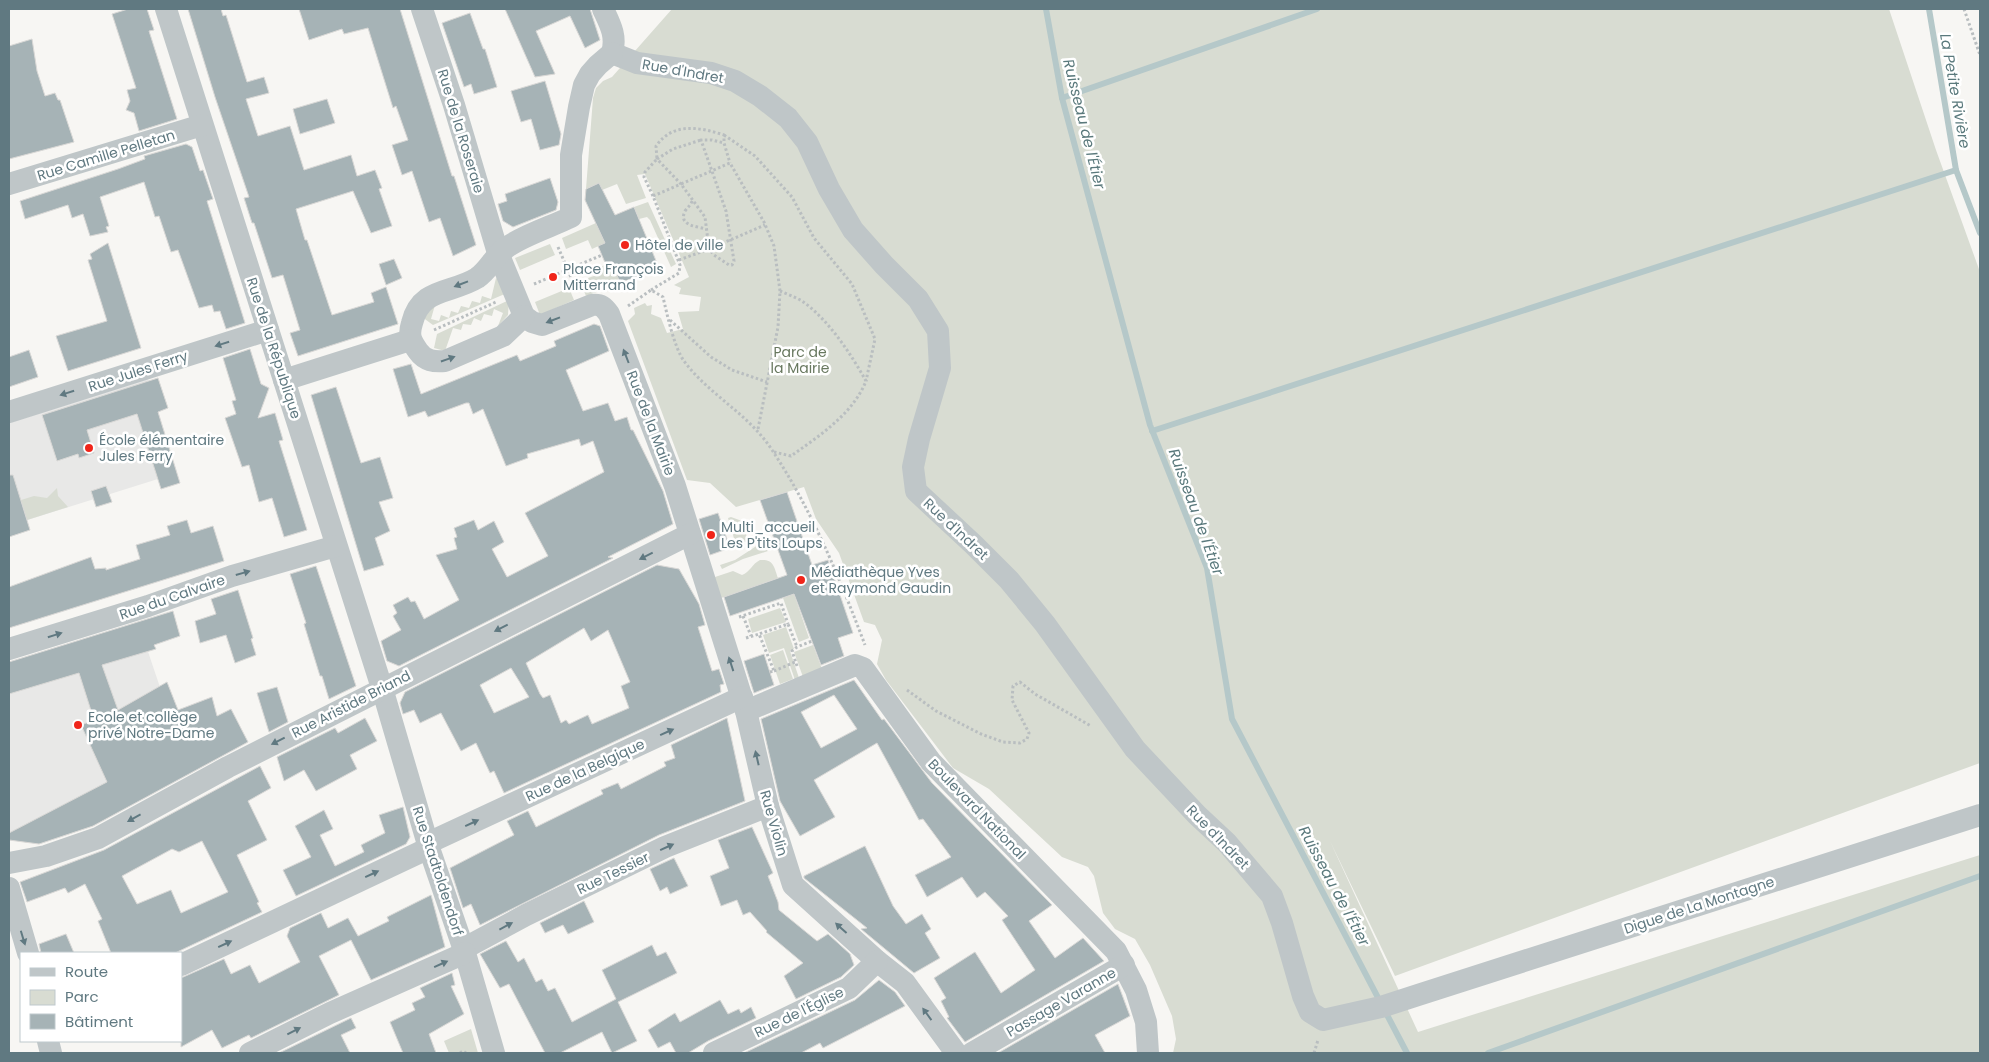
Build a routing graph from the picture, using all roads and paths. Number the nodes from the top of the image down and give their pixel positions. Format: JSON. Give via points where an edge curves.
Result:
{"nodes":[{"id":1,"x":166,"y":9,"type":"edge"},
{"id":2,"x":422,"y":9,"type":"edge"},
{"id":3,"x":603,"y":9,"type":"edge"},
{"id":4,"x":1964,"y":9,"type":"edge"},
{"id":5,"x":612,"y":54,"type":"junction"},
{"id":6,"x":1980,"y":55,"type":"edge"},
{"id":7,"x":202,"y":125,"type":"junction"},
{"id":8,"x":724,"y":135,"type":"junction"},
{"id":9,"x":701,"y":140,"type":"junction"},
{"id":10,"x":724,"y":143,"type":"junction"},
{"id":11,"x":657,"y":159,"type":"junction"},
{"id":12,"x":730,"y":163,"type":"junction"},
{"id":13,"x":712,"y":170,"type":"junction"},
{"id":14,"x":9,"y":184,"type":"edge"},
{"id":15,"x":681,"y":184,"type":"junction"},
{"id":16,"x":653,"y":196,"type":"junction"},
{"id":17,"x":692,"y":201,"type":"junction"},
{"id":18,"x":765,"y":225,"type":"junction"},
{"id":19,"x":705,"y":229,"type":"junction"},
{"id":20,"x":732,"y":239,"type":"junction"},
{"id":21,"x":709,"y":249,"type":"junction"},
{"id":22,"x":560,"y":252,"type":"dead end"},
{"id":23,"x":498,"y":253,"type":"junction"},
{"id":24,"x":679,"y":260,"type":"junction"},
{"id":25,"x":574,"y":284,"type":"dead end"},
{"id":26,"x":652,"y":290,"type":"junction"},
{"id":27,"x":780,"y":291,"type":"junction"},
{"id":28,"x":609,"y":314,"type":"junction"},
{"id":29,"x":524,"y":316,"type":"junction"},
{"id":30,"x":668,"y":319,"type":"junction"},
{"id":31,"x":268,"y":330,"type":"junction"},
{"id":32,"x":410,"y":340,"type":"junction"},
{"id":33,"x":284,"y":380,"type":"junction"},
{"id":34,"x":866,"y":381,"type":"junction"},
{"id":35,"x":766,"y":382,"type":"junction"},
{"id":36,"x":9,"y":412,"type":"edge"},
{"id":37,"x":758,"y":430,"type":"junction"},
{"id":38,"x":773,"y":451,"type":"junction"},
{"id":39,"x":690,"y":534,"type":"junction"},
{"id":40,"x":336,"y":546,"type":"junction"},
{"id":41,"x":744,"y":616,"type":"junction"},
{"id":42,"x":718,"y":624,"type":"junction"},
{"id":43,"x":788,"y":624,"type":"junction"},
{"id":44,"x":751,"y":636,"type":"dead end"},
{"id":45,"x":812,"y":641,"type":"dead end"},
{"id":46,"x":797,"y":647,"type":"junction"},
{"id":47,"x":9,"y":650,"type":"edge"},
{"id":48,"x":795,"y":662,"type":"junction"},
{"id":49,"x":863,"y":668,"type":"junction"},
{"id":50,"x":798,"y":669,"type":"dead end"},
{"id":51,"x":901,"y":685,"type":"dead end"},
{"id":52,"x":382,"y":688,"type":"junction"},
{"id":53,"x":744,"y":704,"type":"junction"},
{"id":54,"x":1094,"y":728,"type":"dead end"},
{"id":55,"x":768,"y":806,"type":"junction"},
{"id":56,"x":1980,"y":815,"type":"edge"},
{"id":57,"x":428,"y":845,"type":"junction"},
{"id":58,"x":9,"y":863,"type":"edge"},
{"id":59,"x":9,"y":888,"type":"edge"},
{"id":60,"x":464,"y":951,"type":"junction"},
{"id":61,"x":28,"y":952,"type":"edge"},
{"id":62,"x":877,"y":961,"type":"junction"},
{"id":63,"x":182,"y":965,"type":"edge"},
{"id":64,"x":1124,"y":965,"type":"junction"},
{"id":65,"x":1418,"y":996,"type":"joint"},
{"id":66,"x":250,"y":1053,"type":"edge"},
{"id":67,"x":460,"y":1053,"type":"edge"},
{"id":68,"x":466,"y":1053,"type":"edge"},
{"id":69,"x":494,"y":1053,"type":"edge"},
{"id":70,"x":714,"y":1053,"type":"edge"},
{"id":71,"x":956,"y":1053,"type":"edge"},
{"id":72,"x":972,"y":1053,"type":"edge"},
{"id":73,"x":1148,"y":1053,"type":"edge"}],
"edges":[{"from":1,"to":7,"type":"street","name":"Rue de la République"},
{"from":2,"to":23,"type":"street","name":"Rue de la Roseraie"},
{"from":3,"to":5,"type":"street","via":[[613,31],[615,43]]},
{"from":4,"to":6,"type":"path"},
{"from":5,"to":23,"type":"street","via":[[590,74],[580,100],[572,155],[571,217]]},
{"from":5,"to":65,"type":"street","name":"Rue d'Indret","via":[[637,63],[710,73],[735,81],[788,118],[807,142],[853,230],[918,299],[938,331],[940,368],[913,467],[916,491],[1009,580],[1045,624],[1135,750],[1227,843],[1272,896],[1310,1012],[1323,1020]]},
{"from":7,"to":14,"type":"street","name":"Rue Camille Pelletan"},
{"from":7,"to":31,"type":"street","name":"Rue de la République"},
{"from":8,"to":10,"type":"path"},
{"from":8,"to":11,"type":"path","via":[[701,128],[670,133],[656,146]]},
{"from":8,"to":34,"type":"path","via":[[755,156],[792,197],[814,238],[852,284],[875,339]]},
{"from":9,"to":10,"type":"path"},
{"from":9,"to":11,"type":"path","via":[[673,149]]},
{"from":9,"to":13,"type":"path"},
{"from":10,"to":12,"type":"path"},
{"from":11,"to":15,"type":"path"},
{"from":11,"to":16,"type":"path","via":[[644,177]]},
{"from":12,"to":13,"type":"path"},
{"from":12,"to":18,"type":"path"},
{"from":13,"to":15,"type":"path"},
{"from":13,"to":20,"type":"path"},
{"from":15,"to":16,"type":"path"},
{"from":15,"to":17,"type":"path"},
{"from":16,"to":24,"type":"path"},
{"from":17,"to":19,"type":"path","via":[[705,217]]},
{"from":17,"to":19,"type":"path","via":[[684,221]]},
{"from":18,"to":20,"type":"path"},
{"from":18,"to":27,"type":"path","via":[[776,251]]},
{"from":19,"to":21,"type":"path"},
{"from":20,"to":21,"type":"path"},
{"from":20,"to":21,"type":"path","via":[[732,265],[729,266]]},
{"from":21,"to":24,"type":"path"},
{"from":22,"to":25,"type":"path"},
{"from":23,"to":29,"type":"street"},
{"from":23,"to":32,"type":"street","one_way":true,"via":[[477,278],[434,294],[420,304],[413,319]]},
{"from":24,"to":26,"type":"path","via":[[678,273]]},
{"from":26,"to":28,"type":"path"},
{"from":26,"to":30,"type":"path","via":[[663,297]]},
{"from":27,"to":34,"type":"path","via":[[802,301],[820,318],[851,355]]},
{"from":27,"to":35,"type":"path","via":[[778,327]]},
{"from":28,"to":29,"type":"street","one_way":true,"via":[[597,304],[542,324]]},
{"from":39,"to":28,"type":"street","name":"Rue de la Mairie","one_way":true,"via":[[675,486]]},
{"from":32,"to":29,"type":"street","one_way":true,"via":[[428,360],[445,361],[503,336]]},
{"from":30,"to":35,"type":"path","via":[[711,358],[732,370]]},
{"from":30,"to":37,"type":"path","via":[[683,360]]},
{"from":31,"to":33,"type":"street","name":"Rue de la République"},
{"from":31,"to":36,"type":"street","name":"Rue Jules Ferry","one_way":true},
{"from":32,"to":33,"type":"street"},
{"from":33,"to":40,"type":"street","name":"Rue de la République"},
{"from":34,"to":38,"type":"path","via":[[848,411],[815,439],[791,456]]},
{"from":35,"to":37,"type":"path"},
{"from":37,"to":38,"type":"path"},
{"from":38,"to":49,"type":"path","via":[[812,521],[851,609],[865,645]]},
{"from":39,"to":42,"type":"street","name":"Rue Violin"},
{"from":39,"to":52,"type":"street","name":"Rue Aristide Briand","one_way":true},
{"from":47,"to":40,"type":"street","name":"Rue du Calvaire","one_way":true,"via":[[232,576]]},
{"from":40,"to":52,"type":"street","name":"Rue de la République"},
{"from":41,"to":42,"type":"path"},
{"from":41,"to":43,"type":"path","via":[[780,601]]},
{"from":41,"to":44,"type":"path"},
{"from":53,"to":42,"type":"street","name":"Rue Violin","one_way":true},
{"from":43,"to":46,"type":"path"},
{"from":43,"to":48,"type":"path","via":[[759,634],[772,672]]},
{"from":45,"to":46,"type":"path"},
{"from":46,"to":48,"type":"path","via":[[792,651]]},
{"from":48,"to":50,"type":"path"},
{"from":49,"to":53,"type":"street","via":[[855,665]]},
{"from":49,"to":64,"type":"street","name":"Boulevard National","via":[[931,762],[1116,951]]},
{"from":51,"to":54,"type":"path","via":[[936,711],[1003,742],[1020,743],[1027,739],[1029,733],[1012,700],[1013,686],[1020,682],[1034,694]]},
{"from":52,"to":57,"type":"street","name":"Rue Stadtoldendorf"},
{"from":52,"to":58,"type":"street","name":"Rue Aristide Briand","one_way":true,"via":[[98,838],[46,856]]},
{"from":55,"to":53,"type":"street","name":"Rue Violin","one_way":true},
{"from":57,"to":53,"type":"street","name":"Rue de la Belgique","one_way":true},
{"from":60,"to":55,"type":"street","name":"Rue Tessier","one_way":true,"via":[[526,915],[665,847]]},
{"from":62,"to":55,"type":"street","name":"Rue Violin","one_way":true,"via":[[793,885]]},
{"from":56,"to":65,"type":"street","name":"Digue de La Montagne"},
{"from":57,"to":60,"type":"street","name":"Rue Stadtoldendorf"},
{"from":63,"to":57,"type":"street","name":"Rue de la Belgique","one_way":true},
{"from":59,"to":61,"type":"street","one_way":true},
{"from":66,"to":60,"type":"street","name":"Rue Tessier","one_way":true},
{"from":60,"to":69,"type":"street","name":"Rue Stadtoldendorf"},
{"from":62,"to":70,"type":"street","name":"Rue de l'Église","via":[[848,988]]},
{"from":71,"to":62,"type":"street","name":"Rue Violin","one_way":true,"via":[[905,983]]},
{"from":64,"to":72,"type":"street","name":"Passage Varanne"},
{"from":64,"to":73,"type":"street","name":"Boulevard National","via":[[1146,1022]]},
{"from":67,"to":68,"type":"path"}]}
